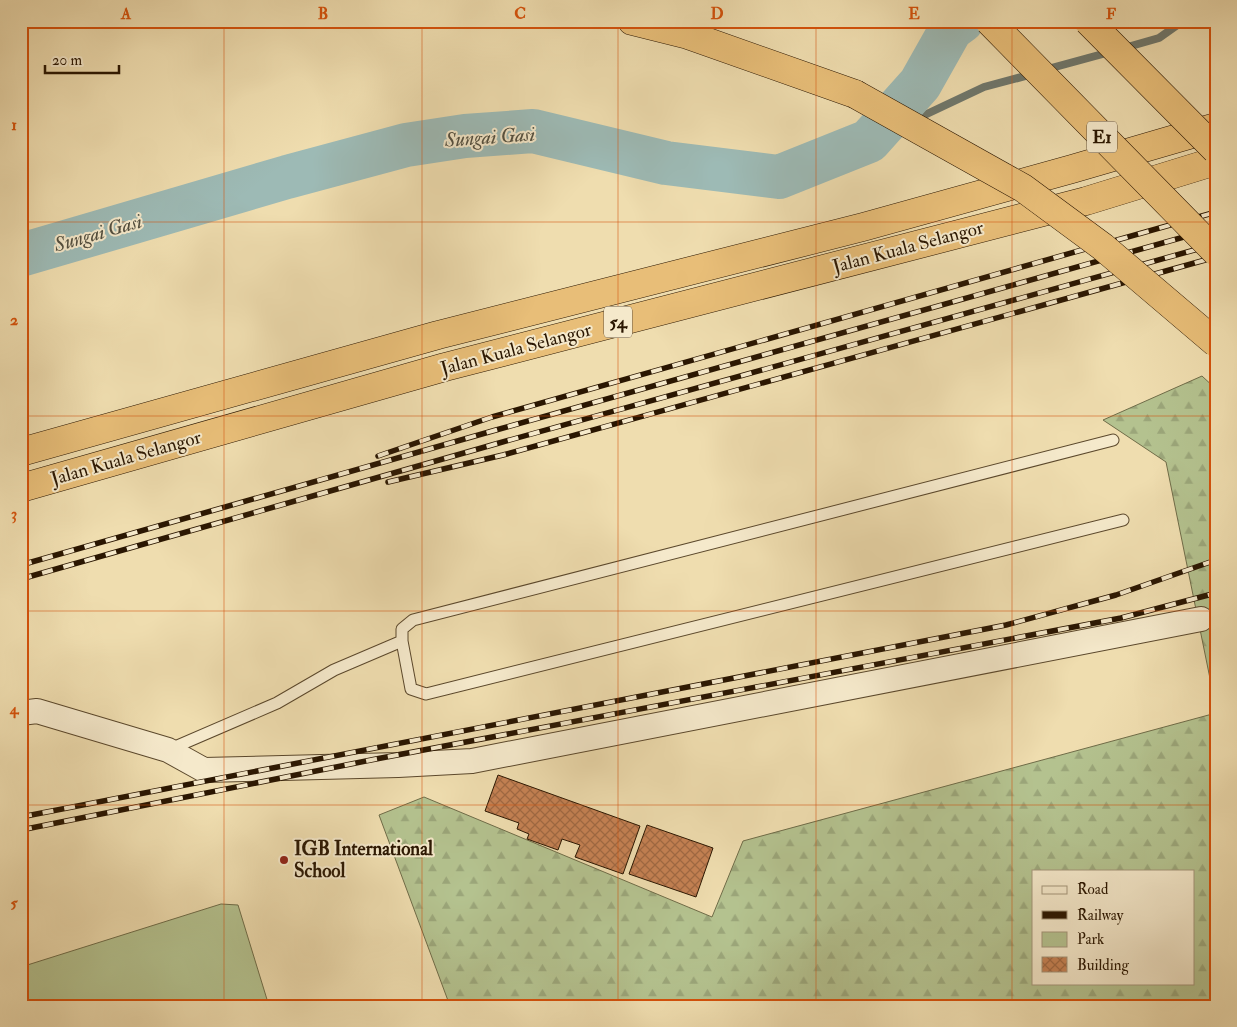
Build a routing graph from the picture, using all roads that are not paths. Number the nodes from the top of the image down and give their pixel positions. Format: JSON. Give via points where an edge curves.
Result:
{"nodes":[{"id":1,"x":632,"y":21,"type":"edge"},
{"id":2,"x":989,"y":21,"type":"edge"},
{"id":3,"x":1088,"y":21,"type":"edge"},
{"id":4,"x":1216,"y":127,"type":"edge"},
{"id":5,"x":1216,"y":150,"type":"edge"},
{"id":6,"x":1216,"y":161,"type":"edge"},
{"id":7,"x":1216,"y":252,"type":"edge"},
{"id":8,"x":1216,"y":343,"type":"edge"},
{"id":9,"x":1113,"y":440,"type":"dead end"},
{"id":10,"x":21,"y":452,"type":"edge"},
{"id":11,"x":21,"y":488,"type":"edge"},
{"id":12,"x":1123,"y":520,"type":"dead end"},
{"id":13,"x":1201,"y":619,"type":"dead end"},
{"id":14,"x":402,"y":641,"type":"junction"},
{"id":15,"x":21,"y":713,"type":"edge"},
{"id":16,"x":168,"y":750,"type":"junction"}],
"edges":[{"from":1,"to":8,"type":"highway","bridge":true,"via":[[688,34],[855,94],[1023,188],[1103,247]]},
{"from":2,"to":7,"type":"highway","number":"E1","bridge":true},
{"from":3,"to":5,"type":"highway","bridge":true},
{"from":4,"to":10,"type":"highway","name":"Jalan Kuala Selangor","number":"54","via":[[863,227],[438,335]]},
{"from":6,"to":11,"type":"highway","name":"Jalan Kuala Selangor","number":"54","via":[[1077,203],[445,367]]},
{"from":9,"to":14,"type":"lane","via":[[413,620],[402,629]]},
{"from":12,"to":14,"type":"lane","via":[[426,694],[411,689]]},
{"from":13,"to":16,"type":"street","via":[[472,761],[204,770]]},
{"from":14,"to":16,"type":"lane","via":[[334,670],[277,704]]},
{"from":15,"to":16,"type":"street","via":[[37,711]]}]}
